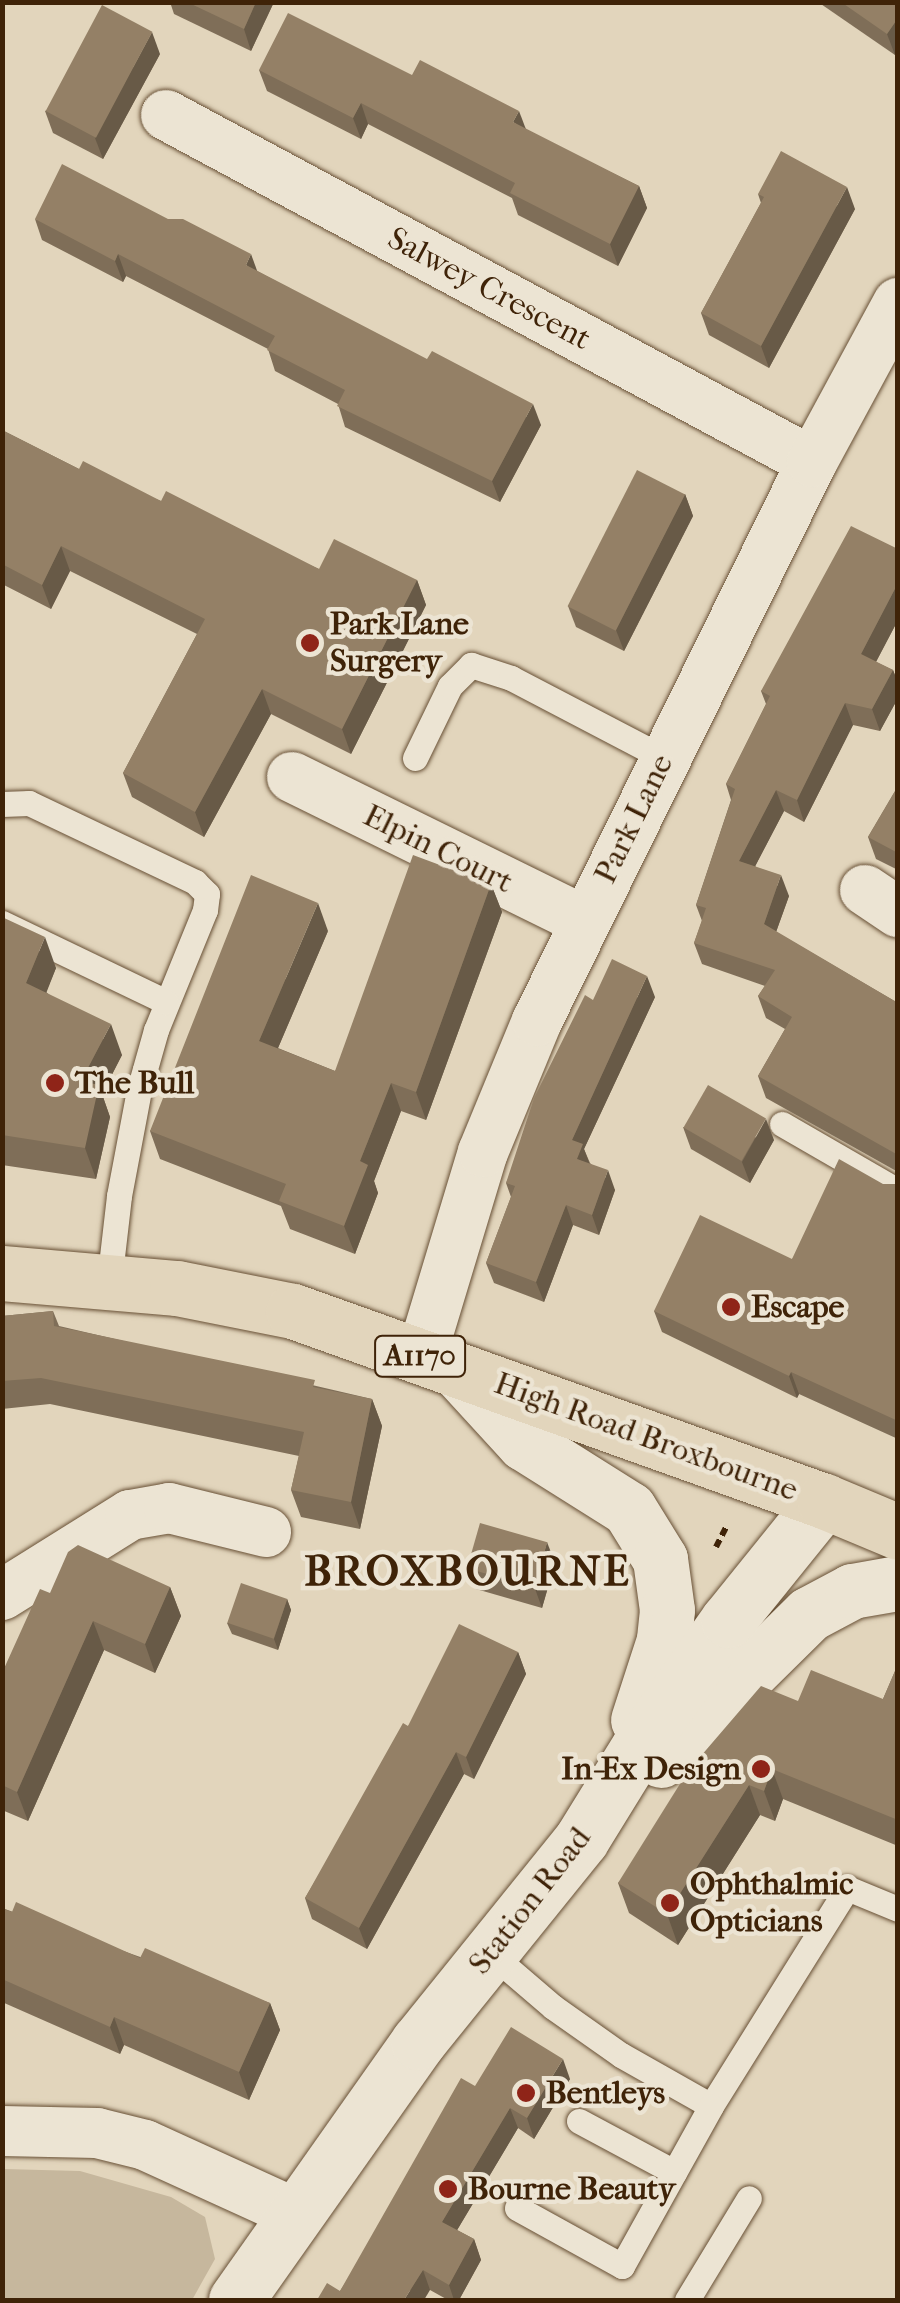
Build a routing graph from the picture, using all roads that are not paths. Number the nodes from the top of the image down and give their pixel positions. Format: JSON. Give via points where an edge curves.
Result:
{"nodes":[{"id":1,"x":166,"y":115,"type":"dead end"},
{"id":2,"x":898,"y":302,"type":"edge"},
{"id":3,"x":812,"y":462,"type":"junction"},
{"id":4,"x":415,"y":758,"type":"dead end"},
{"id":5,"x":664,"y":758,"type":"junction"},
{"id":6,"x":292,"y":778,"type":"dead end"},
{"id":7,"x":2,"y":804,"type":"edge"},
{"id":8,"x":585,"y":921,"type":"junction"},
{"id":9,"x":2,"y":923,"type":"edge"},
{"id":10,"x":166,"y":1002,"type":"junction"},
{"id":11,"x":782,"y":1124,"type":"dead end"},
{"id":12,"x":898,"y":1191,"type":"edge"},
{"id":13,"x":2,"y":1273,"type":"edge"},
{"id":14,"x":109,"y":1283,"type":"junction"},
{"id":15,"x":439,"y":1363,"type":"junction"},
{"id":16,"x":824,"y":1501,"type":"junction"},
{"id":17,"x":266,"y":1532,"type":"dead end"},
{"id":18,"x":898,"y":1532,"type":"edge"},
{"id":19,"x":875,"y":1587,"type":"edge"},
{"id":20,"x":2,"y":1594,"type":"edge"},
{"id":21,"x":582,"y":1840,"type":"junction"},
{"id":22,"x":898,"y":1910,"type":"edge"},
{"id":23,"x":490,"y":1953,"type":"junction"},
{"id":24,"x":711,"y":2106,"type":"junction"},
{"id":25,"x":579,"y":2121,"type":"dead end"},
{"id":26,"x":2,"y":2131,"type":"edge"},
{"id":27,"x":674,"y":2172,"type":"junction"},
{"id":28,"x":749,"y":2198,"type":"dead end"},
{"id":29,"x":517,"y":2208,"type":"dead end"},
{"id":30,"x":294,"y":2213,"type":"junction"},
{"id":31,"x":236,"y":2300,"type":"edge"},
{"id":32,"x":687,"y":2300,"type":"edge"}],
"edges":[{"from":1,"to":3,"type":"street","name":"Salwey Crescent"},
{"from":2,"to":3,"type":"street","name":"Park Lane"},
{"from":3,"to":5,"type":"street","name":"Park Lane"},
{"from":4,"to":5,"type":"lane","via":[[450,686],[472,665],[511,678]]},
{"from":5,"to":8,"type":"street","name":"Park Lane"},
{"from":6,"to":8,"type":"street","name":"Elpin Court"},
{"from":7,"to":10,"type":"lane","via":[[29,802],[207,894]]},
{"from":8,"to":15,"type":"street","name":"Park Lane","via":[[483,1152]]},
{"from":9,"to":10,"type":"lane"},
{"from":10,"to":14,"type":"lane","via":[[131,1128]]},
{"from":11,"to":12,"type":"lane"},
{"from":13,"to":14,"type":"main road","name":"High Road Broxbourne","number":"A1170"},
{"from":14,"to":15,"type":"main road","name":"High Road Broxbourne","number":"A1170","via":[[293,1310]]},
{"from":15,"to":16,"type":"main road","name":"High Road Broxbourne","number":"A1170"},
{"from":15,"to":21,"type":"main road","via":[[524,1443],[628,1509],[662,1566],[668,1610],[652,1684]]},
{"from":16,"to":18,"type":"main road","number":"A1170"},
{"from":16,"to":19,"type":"main road"},
{"from":16,"to":21,"type":"main road","name":"Station Road","via":[[728,1620]]},
{"from":17,"to":20,"type":"street","via":[[169,1508],[130,1514]]},
{"from":19,"to":21,"type":"main road","via":[[809,1614]]},
{"from":21,"to":23,"type":"main road","name":"Station Road"},
{"from":22,"to":24,"type":"lane","via":[[847,1888]]},
{"from":23,"to":24,"type":"lane","via":[[621,2055]]},
{"from":23,"to":30,"type":"main road","name":"Station Road"},
{"from":24,"to":27,"type":"lane"},
{"from":25,"to":27,"type":"lane"},
{"from":26,"to":30,"type":"street","via":[[97,2134],[145,2145]]},
{"from":27,"to":29,"type":"lane","via":[[622,2266]]},
{"from":28,"to":32,"type":"lane"},
{"from":30,"to":31,"type":"main road","name":"Station Road"}]}
